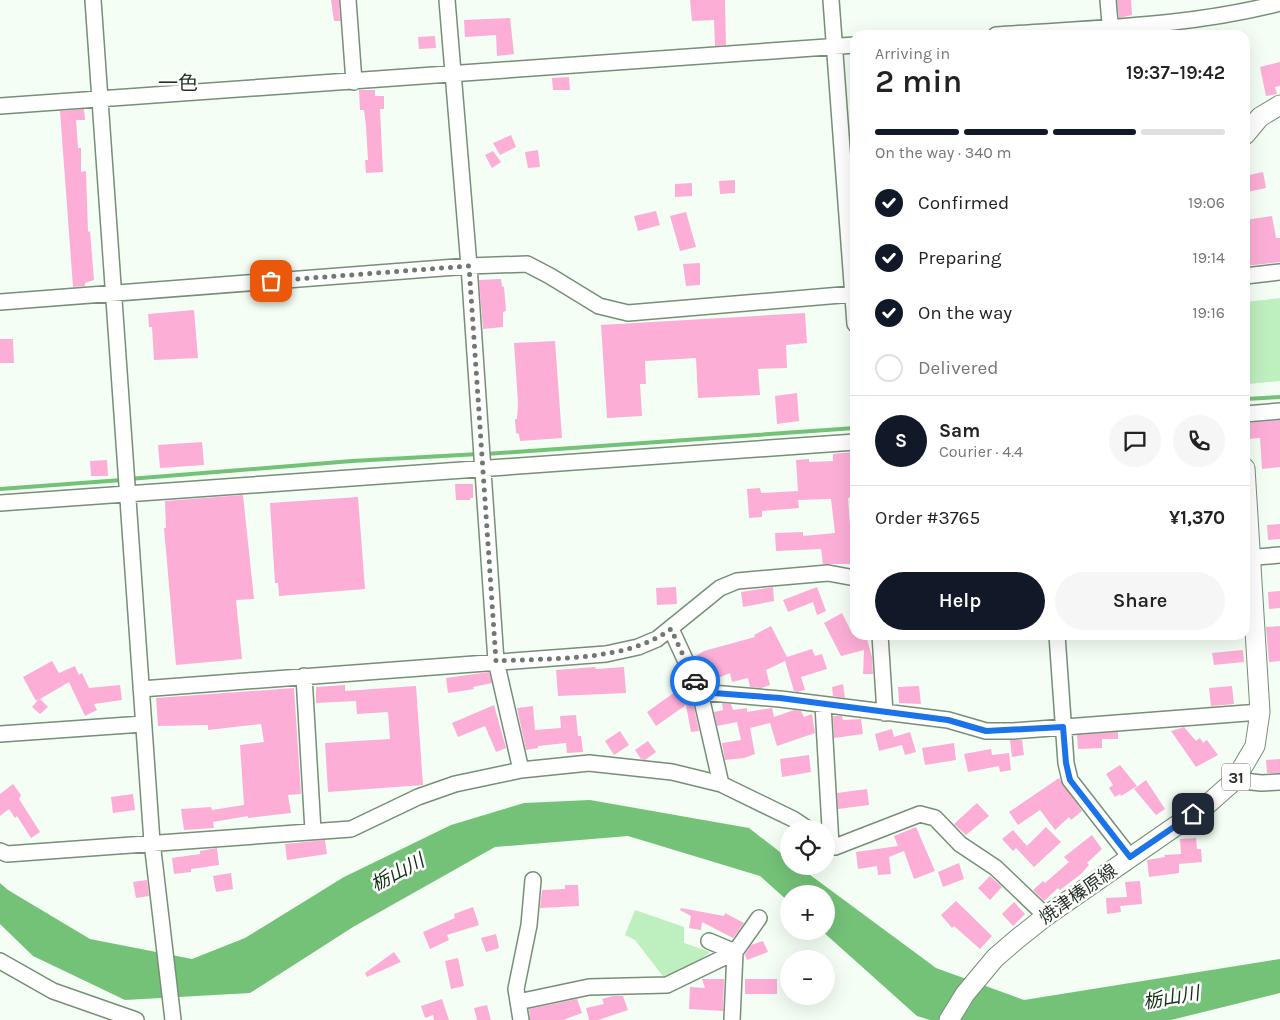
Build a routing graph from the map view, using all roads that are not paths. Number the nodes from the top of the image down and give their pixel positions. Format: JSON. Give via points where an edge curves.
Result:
{"nodes":[{"id":1,"x":93,"y":0,"type":"edge"},
{"id":2,"x":348,"y":0,"type":"edge"},
{"id":3,"x":447,"y":0,"type":"edge"},
{"id":4,"x":832,"y":0,"type":"edge"},
{"id":5,"x":1108,"y":0,"type":"edge"},
{"id":6,"x":1272,"y":3,"type":"edge"},
{"id":7,"x":1110,"y":30,"type":"edge"},
{"id":8,"x":1117,"y":30,"type":"edge"},
{"id":9,"x":850,"y":46,"type":"edge"},
{"id":10,"x":835,"y":47,"type":"junction"},
{"id":11,"x":452,"y":74,"type":"junction"},
{"id":12,"x":354,"y":82,"type":"junction"},
{"id":13,"x":99,"y":99,"type":"junction"},
{"id":14,"x":1280,"y":105,"type":"edge"},
{"id":15,"x":0,"y":106,"type":"edge"},
{"id":16,"x":1250,"y":128,"type":"edge"},
{"id":17,"x":850,"y":190,"type":"edge"},
{"id":18,"x":469,"y":266,"type":"junction"},
{"id":19,"x":1280,"y":272,"type":"edge"},
{"id":20,"x":1250,"y":275,"type":"edge"},
{"id":21,"x":113,"y":294,"type":"junction"},
{"id":22,"x":850,"y":294,"type":"edge"},
{"id":23,"x":0,"y":302,"type":"edge"},
{"id":24,"x":1280,"y":411,"type":"edge"},
{"id":25,"x":1250,"y":414,"type":"edge"},
{"id":26,"x":850,"y":442,"type":"edge"},
{"id":27,"x":482,"y":459,"type":"junction"},
{"id":28,"x":128,"y":494,"type":"junction"},
{"id":29,"x":0,"y":503,"type":"edge"},
{"id":30,"x":1280,"y":555,"type":"edge"},
{"id":31,"x":1250,"y":557,"type":"edge"},
{"id":32,"x":850,"y":577,"type":"edge"},
{"id":33,"x":1250,"y":583,"type":"edge"},
{"id":34,"x":671,"y":629,"type":"junction"},
{"id":35,"x":880,"y":640,"type":"edge"},
{"id":36,"x":1057,"y":640,"type":"edge"},
{"id":37,"x":496,"y":661,"type":"junction"},
{"id":38,"x":304,"y":676,"type":"junction"},
{"id":39,"x":141,"y":689,"type":"junction"},
{"id":40,"x":700,"y":692,"type":"junction"},
{"id":41,"x":823,"y":705,"type":"junction"},
{"id":42,"x":1260,"y":712,"type":"junction"},
{"id":43,"x":885,"y":713,"type":"junction"},
{"id":44,"x":144,"y":724,"type":"junction"},
{"id":45,"x":1063,"y":727,"type":"junction"},
{"id":46,"x":0,"y":734,"type":"edge"},
{"id":47,"x":521,"y":770,"type":"junction"},
{"id":48,"x":1234,"y":780,"type":"junction"},
{"id":49,"x":1280,"y":782,"type":"edge"},
{"id":50,"x":720,"y":784,"type":"junction"},
{"id":51,"x":795,"y":820,"type":"edge"},
{"id":52,"x":828,"y":820,"type":"edge"},
{"id":53,"x":314,"y":832,"type":"junction"},
{"id":54,"x":152,"y":842,"type":"junction"},
{"id":55,"x":835,"y":847,"type":"edge"},
{"id":56,"x":0,"y":851,"type":"edge"},
{"id":57,"x":1130,"y":857,"type":"junction"},
{"id":58,"x":532,"y":880,"type":"dead end"},
{"id":59,"x":1046,"y":916,"type":"junction"},
{"id":60,"x":759,"y":918,"type":"dead end"},
{"id":61,"x":709,"y":941,"type":"dead end"},
{"id":62,"x":734,"y":952,"type":"junction"},
{"id":63,"x":0,"y":961,"type":"edge"},
{"id":64,"x":518,"y":1002,"type":"junction"},
{"id":65,"x":136,"y":1020,"type":"edge"},
{"id":66,"x":173,"y":1020,"type":"edge"},
{"id":67,"x":521,"y":1020,"type":"edge"},
{"id":68,"x":732,"y":1020,"type":"edge"},
{"id":69,"x":949,"y":1020,"type":"edge"}],
"edges":[{"from":1,"to":13,"type":"street"},
{"from":2,"to":12,"type":"street"},
{"from":3,"to":11,"type":"street"},
{"from":4,"to":10,"type":"street"},
{"from":5,"to":7,"type":"street"},
{"from":6,"to":8,"type":"street","via":[[1239,13]]},
{"from":9,"to":10,"type":"street"},
{"from":10,"to":11,"type":"street"},
{"from":10,"to":17,"type":"street"},
{"from":11,"to":12,"type":"street"},
{"from":11,"to":18,"type":"street"},
{"from":12,"to":13,"type":"street"},
{"from":13,"to":15,"type":"street"},
{"from":13,"to":21,"type":"street"},
{"from":14,"to":16,"type":"main road"},
{"from":18,"to":21,"type":"street"},
{"from":18,"to":22,"type":"street","via":[[527,264],[600,306],[628,313]]},
{"from":18,"to":27,"type":"street"},
{"from":19,"to":20,"type":"street"},
{"from":21,"to":23,"type":"street"},
{"from":21,"to":28,"type":"street"},
{"from":24,"to":25,"type":"street"},
{"from":26,"to":27,"type":"street"},
{"from":27,"to":28,"type":"street"},
{"from":27,"to":37,"type":"street"},
{"from":28,"to":29,"type":"street"},
{"from":28,"to":39,"type":"street"},
{"from":30,"to":31,"type":"street"},
{"from":32,"to":34,"type":"street","via":[[828,573],[738,581],[720,588]]},
{"from":33,"to":42,"type":"main road","name":"焼津榛原線","number":"31"},
{"from":34,"to":37,"type":"street","via":[[658,639],[606,654]]},
{"from":34,"to":40,"type":"street"},
{"from":35,"to":43,"type":"street"},
{"from":36,"to":45,"type":"street"},
{"from":37,"to":38,"type":"street"},
{"from":37,"to":47,"type":"street"},
{"from":38,"to":39,"type":"street"},
{"from":38,"to":53,"type":"street"},
{"from":39,"to":44,"type":"street"},
{"from":40,"to":41,"type":"street"},
{"from":40,"to":50,"type":"street"},
{"from":41,"to":43,"type":"street"},
{"from":41,"to":52,"type":"street"},
{"from":42,"to":45,"type":"street"},
{"from":42,"to":48,"type":"main road","name":"焼津榛原線","number":"31","via":[[1255,746]]},
{"from":43,"to":45,"type":"street","via":[[948,720],[986,731]]},
{"from":44,"to":46,"type":"street"},
{"from":44,"to":54,"type":"street"},
{"from":45,"to":57,"type":"street","via":[[1070,780]]},
{"from":47,"to":50,"type":"street","via":[[589,763],[672,772]]},
{"from":47,"to":53,"type":"street","via":[[455,784],[418,796],[351,829]]},
{"from":48,"to":49,"type":"street"},
{"from":48,"to":57,"type":"main road","name":"焼津榛原線","number":"31","via":[[1209,803]]},
{"from":50,"to":51,"type":"street"},
{"from":53,"to":54,"type":"street"},
{"from":54,"to":56,"type":"street","via":[[7,854]]},
{"from":54,"to":66,"type":"street"},
{"from":55,"to":59,"type":"street","via":[[920,814],[935,818],[960,844],[996,868]]},
{"from":57,"to":59,"type":"main road","name":"焼津榛原線","number":"31"},
{"from":58,"to":64,"type":"street","via":[[530,925],[516,989]]},
{"from":59,"to":69,"type":"main road","name":"焼津榛原線","number":"31","via":[[995,958],[965,994]]},
{"from":60,"to":62,"type":"street"},
{"from":61,"to":62,"type":"street"},
{"from":62,"to":64,"type":"street","via":[[667,984],[589,987]]},
{"from":62,"to":68,"type":"street"},
{"from":63,"to":65,"type":"street","via":[[53,991]]},
{"from":64,"to":67,"type":"street"}]}
